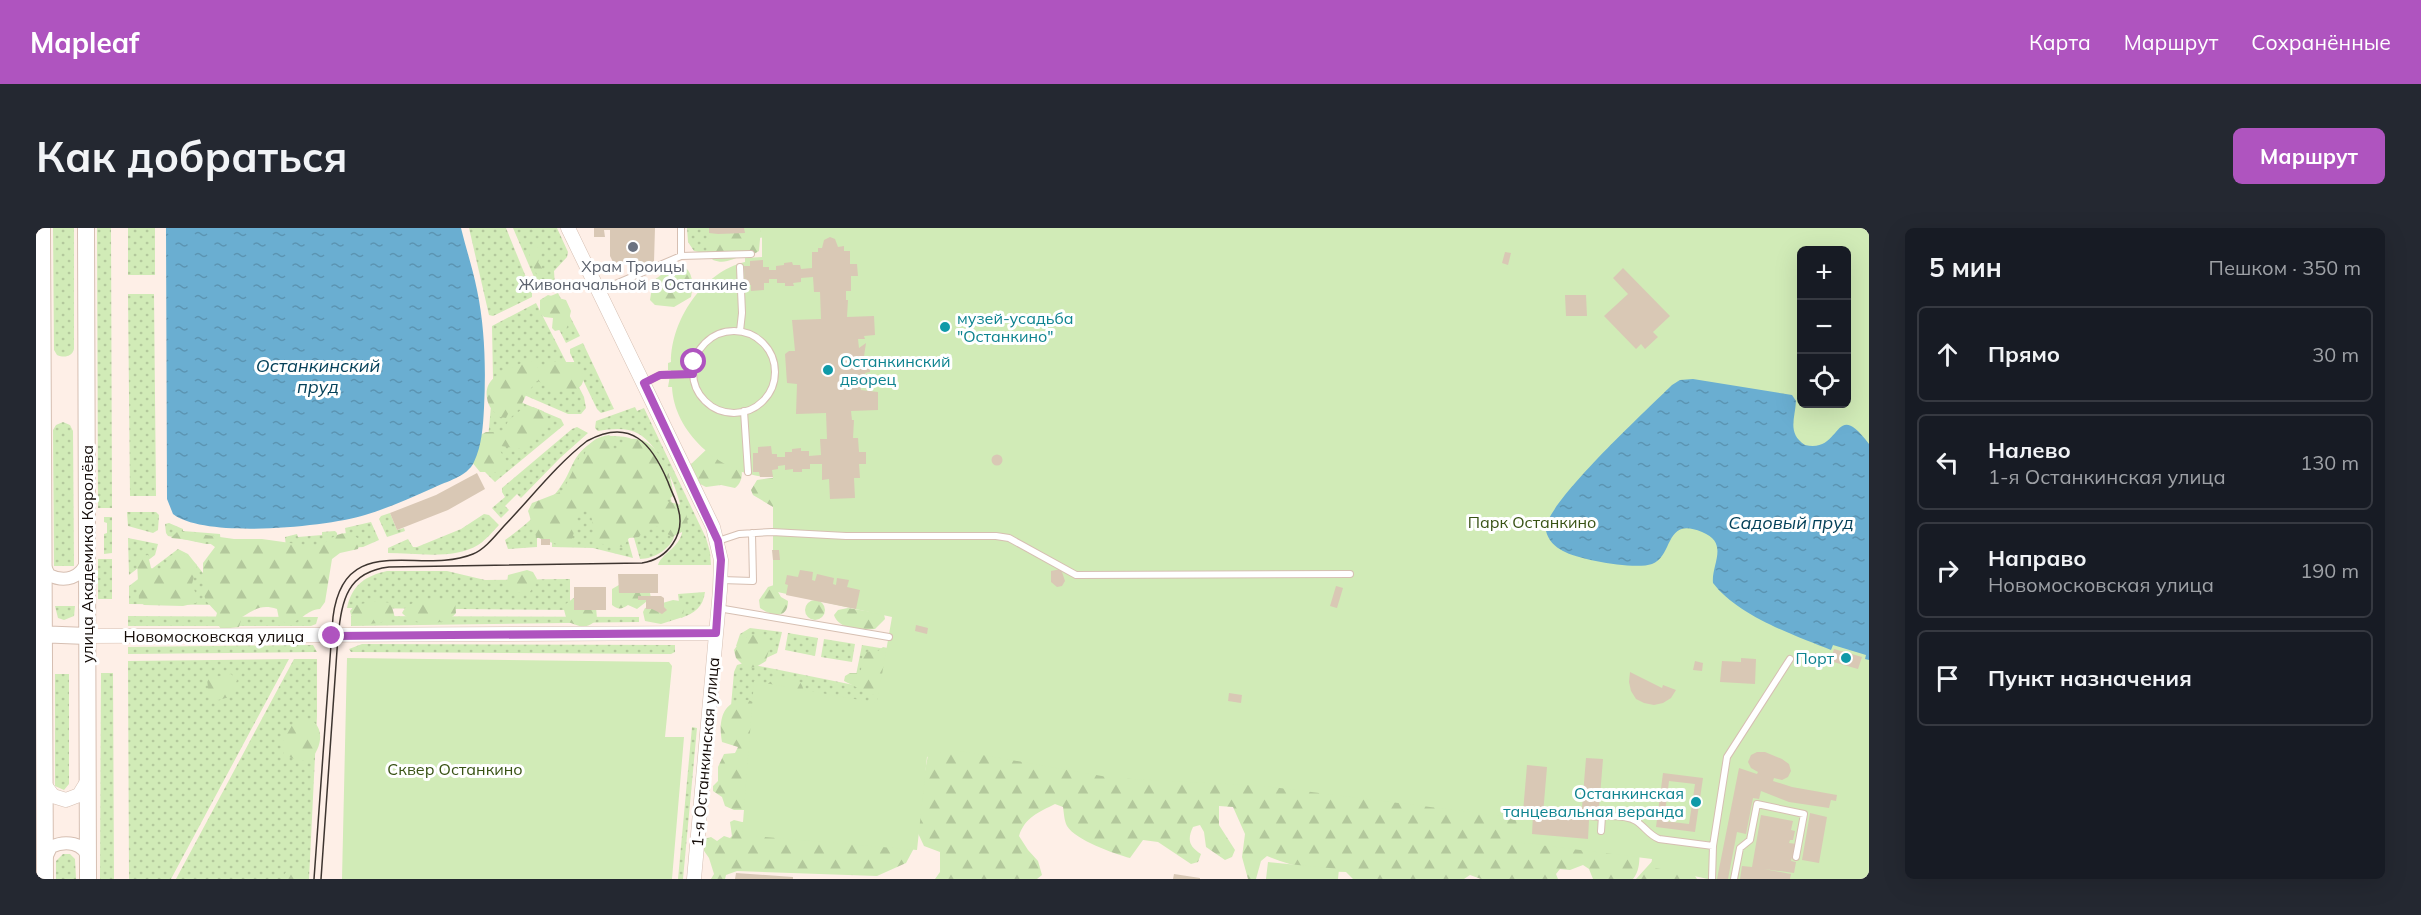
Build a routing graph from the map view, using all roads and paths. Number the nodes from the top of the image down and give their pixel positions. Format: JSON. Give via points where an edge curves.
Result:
{"nodes":[{"id":1,"x":42,"y":228,"type":"edge"},
{"id":2,"x":86,"y":228,"type":"edge"},
{"id":3,"x":568,"y":228,"type":"edge"},
{"id":4,"x":681,"y":228,"type":"edge"},
{"id":5,"x":751,"y":254,"type":"dead end"},
{"id":6,"x":681,"y":256,"type":"junction"},
{"id":7,"x":740,"y":267,"type":"dead end"},
{"id":8,"x":599,"y":291,"type":"junction"},
{"id":9,"x":740,"y":331,"type":"junction"},
{"id":10,"x":693,"y":374,"type":"junction"},
{"id":11,"x":644,"y":383,"type":"junction"},
{"id":12,"x":744,"y":411,"type":"junction"},
{"id":13,"x":748,"y":472,"type":"dead end"},
{"id":14,"x":39,"y":502,"type":"edge"},
{"id":15,"x":752,"y":533,"type":"junction"},
{"id":16,"x":718,"y":541,"type":"junction"},
{"id":17,"x":87,"y":561,"type":"junction"},
{"id":18,"x":42,"y":562,"type":"junction"},
{"id":19,"x":1350,"y":574,"type":"dead end"},
{"id":20,"x":720,"y":580,"type":"junction"},
{"id":21,"x":718,"y":608,"type":"junction"},
{"id":22,"x":716,"y":633,"type":"junction"},
{"id":23,"x":39,"y":634,"type":"edge"},
{"id":24,"x":87,"y":636,"type":"junction"},
{"id":25,"x":889,"y":638,"type":"dead end"},
{"id":26,"x":1790,"y":659,"type":"dead end"},
{"id":27,"x":87,"y":782,"type":"junction"},
{"id":28,"x":42,"y":790,"type":"edge"},
{"id":29,"x":1600,"y":831,"type":"dead end"},
{"id":30,"x":1713,"y":846,"type":"junction"},
{"id":31,"x":1796,"y":857,"type":"dead end"},
{"id":32,"x":45,"y":862,"type":"junction"},
{"id":33,"x":88,"y":862,"type":"junction"},
{"id":34,"x":45,"y":879,"type":"edge"},
{"id":35,"x":88,"y":879,"type":"edge"},
{"id":36,"x":694,"y":879,"type":"edge"},
{"id":37,"x":1712,"y":879,"type":"edge"},
{"id":38,"x":1734,"y":879,"type":"edge"}],
"edges":[{"from":1,"to":14,"type":"main road"},
{"from":2,"to":17,"type":"main road","name":"улица Академика Королёва"},
{"from":3,"to":8,"type":"street","name":"1-я Останкинская улица"},
{"from":4,"to":6,"type":"lane"},
{"from":5,"to":6,"type":"lane"},
{"from":6,"to":8,"type":"lane"},
{"from":7,"to":9,"type":"lane"},
{"from":8,"to":11,"type":"street","name":"1-я Останкинская улица"},
{"from":9,"to":10,"type":"lane","via":[[724,332],[707,340],[696,356]]},
{"from":9,"to":12,"type":"lane","via":[[765,345],[775,368],[772,387],[765,398]]},
{"from":10,"to":11,"type":"lane","via":[[660,375]]},
{"from":10,"to":12,"type":"lane","via":[[696,387],[708,403],[724,412]]},
{"from":11,"to":16,"type":"street","name":"1-я Останкинская улица"},
{"from":12,"to":13,"type":"lane"},
{"from":14,"to":18,"type":"main road"},
{"from":15,"to":16,"type":"lane"},
{"from":15,"to":19,"type":"lane","via":[[1005,536],[1076,574]]},
{"from":15,"to":20,"type":"lane","via":[[753,581]]},
{"from":16,"to":20,"type":"street","name":"1-я Останкинская улица"},
{"from":17,"to":18,"type":"street","via":[[78,574],[64,579],[49,575]]},
{"from":17,"to":24,"type":"main road","name":"улица Академика Королёва"},
{"from":18,"to":23,"type":"main road"},
{"from":20,"to":21,"type":"street","name":"1-я Останкинская улица"},
{"from":21,"to":22,"type":"street","name":"1-я Останкинская улица"},
{"from":21,"to":25,"type":"lane"},
{"from":22,"to":24,"type":"street","name":"Новомосковская улица"},
{"from":22,"to":36,"type":"street","name":"1-я Останкинская улица"},
{"from":23,"to":24,"type":"main road","name":"Новомосковская улица"},
{"from":23,"to":28,"type":"main road"},
{"from":24,"to":27,"type":"main road","name":"улица Академика Королёва"},
{"from":26,"to":30,"type":"lane","via":[[1727,756]]},
{"from":27,"to":28,"type":"street","via":[[79,795],[66,801]]},
{"from":27,"to":33,"type":"main road","name":"улица Академика Королёва"},
{"from":28,"to":32,"type":"main road"},
{"from":29,"to":30,"type":"lane","via":[[1602,816],[1627,818],[1659,839]]},
{"from":30,"to":37,"type":"lane"},
{"from":31,"to":38,"type":"lane","via":[[1804,814],[1757,804],[1750,840],[1740,848]]},
{"from":32,"to":33,"type":"street","via":[[51,847],[65,843],[81,848]]},
{"from":32,"to":34,"type":"main road"},
{"from":33,"to":35,"type":"main road","name":"улица Академика Королёва"}]}
